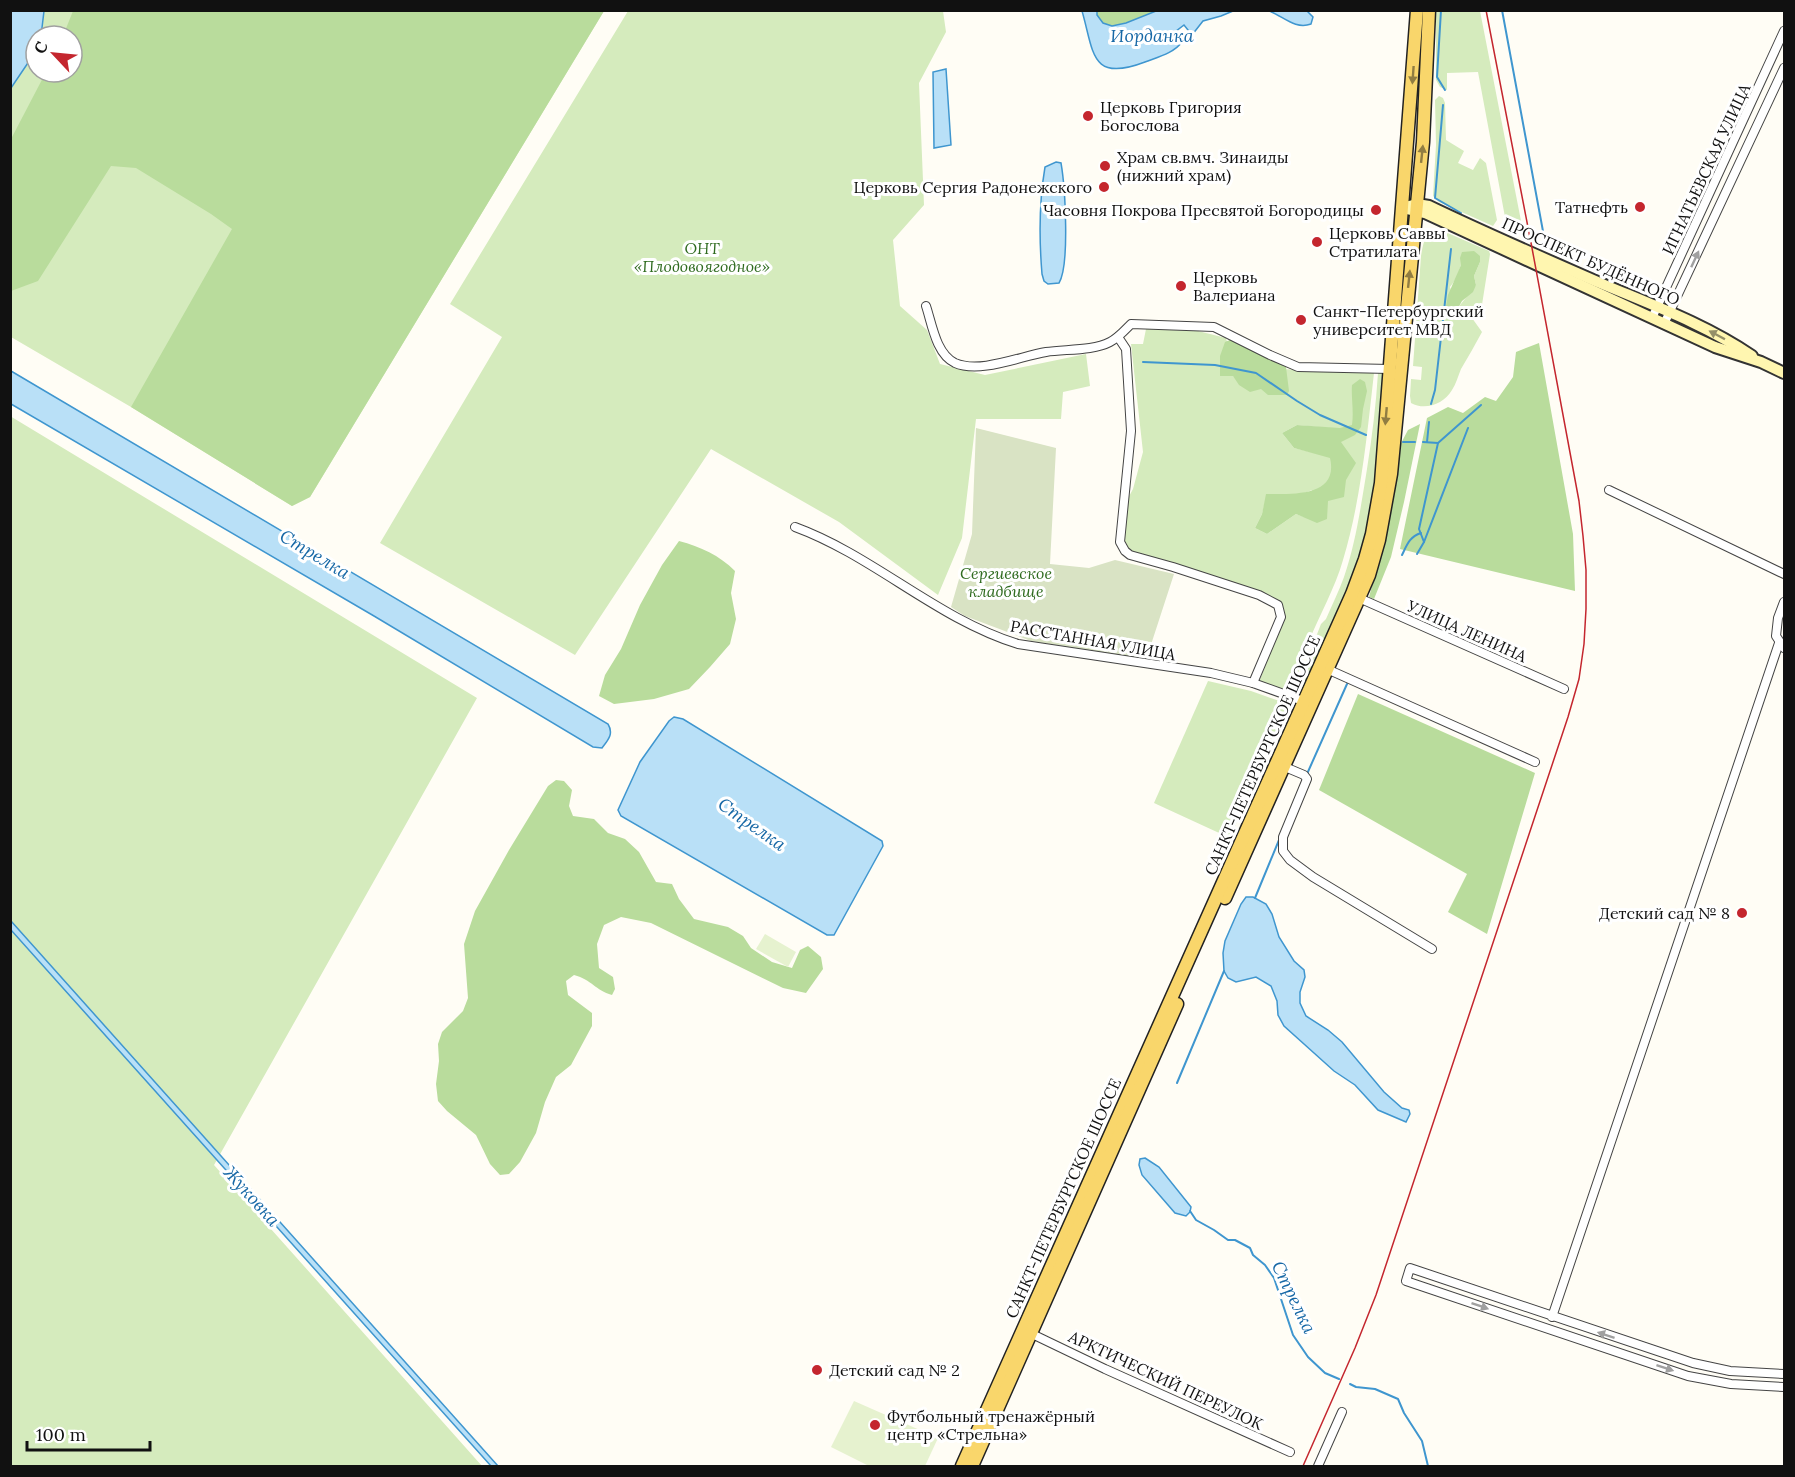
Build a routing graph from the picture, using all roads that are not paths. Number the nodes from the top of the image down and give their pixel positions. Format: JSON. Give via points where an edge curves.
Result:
{"nodes":[{"id":1,"x":1417,"y":10,"type":"edge"},
{"id":2,"x":1429,"y":10,"type":"edge"},
{"id":3,"x":1785,"y":32,"type":"edge"},
{"id":4,"x":1785,"y":68,"type":"edge"},
{"id":5,"x":1745,"y":118,"type":"junction"},
{"id":6,"x":1759,"y":124,"type":"junction"},
{"id":7,"x":1403,"y":208,"type":"junction"},
{"id":8,"x":1417,"y":208,"type":"junction"},
{"id":9,"x":926,"y":306,"type":"dead end"},
{"id":10,"x":1657,"y":306,"type":"junction"},
{"id":11,"x":1670,"y":312,"type":"junction"},
{"id":12,"x":1652,"y":318,"type":"junction"},
{"id":13,"x":1664,"y":324,"type":"junction"},
{"id":14,"x":1118,"y":337,"type":"junction"},
{"id":15,"x":1761,"y":362,"type":"junction"},
{"id":16,"x":1390,"y":369,"type":"junction"},
{"id":17,"x":1785,"y":373,"type":"edge"},
{"id":18,"x":1609,"y":490,"type":"dead end"},
{"id":19,"x":795,"y":527,"type":"dead end"},
{"id":20,"x":1785,"y":574,"type":"edge"},
{"id":21,"x":1359,"y":598,"type":"junction"},
{"id":22,"x":1785,"y":602,"type":"edge"},
{"id":23,"x":1782,"y":646,"type":"edge"},
{"id":24,"x":1327,"y":669,"type":"junction"},
{"id":25,"x":1253,"y":683,"type":"junction"},
{"id":26,"x":1564,"y":689,"type":"dead end"},
{"id":27,"x":1304,"y":701,"type":"junction"},
{"id":28,"x":1535,"y":762,"type":"dead end"},
{"id":29,"x":1285,"y":767,"type":"junction"},
{"id":30,"x":1432,"y":950,"type":"dead end"},
{"id":31,"x":1552,"y":1317,"type":"junction"},
{"id":32,"x":1030,"y":1333,"type":"junction"},
{"id":33,"x":1785,"y":1374,"type":"edge"},
{"id":34,"x":1785,"y":1387,"type":"edge"},
{"id":35,"x":1342,"y":1413,"type":"dead end"},
{"id":36,"x":1290,"y":1452,"type":"dead end"},
{"id":37,"x":962,"y":1467,"type":"edge"},
{"id":38,"x":972,"y":1467,"type":"edge"},
{"id":39,"x":1318,"y":1467,"type":"edge"}],
"edges":[{"from":1,"to":7,"type":"main road","name":"САНКТ-ПЕТЕРБУРГСКОЕ ШОССЕ","one_way":true},
{"from":8,"to":2,"type":"main road","name":"САНКТ-ПЕТЕРБУРГСКОЕ ШОССЕ","one_way":true},
{"from":3,"to":5,"type":"street","name":"ИГНАТЬЕВСКАЯ УЛИЦА"},
{"from":4,"to":6,"type":"street","name":"ИГНАТЬЕВСКАЯ УЛИЦА"},
{"from":5,"to":6,"type":"street"},
{"from":5,"to":10,"type":"street","name":"ИГНАТЬЕВСКАЯ УЛИЦА"},
{"from":11,"to":6,"type":"street","name":"ИГНАТЬЕВСКАЯ УЛИЦА","one_way":true},
{"from":7,"to":8,"type":"main road"},
{"from":7,"to":16,"type":"main road","name":"САНКТ-ПЕТЕРБУРГСКОЕ ШОССЕ"},
{"from":8,"to":10,"type":"main road","name":"ПРОСПЕКТ БУДЁННОГО","via":[[1429,206]]},
{"from":8,"to":12,"type":"main road","name":"ПРОСПЕКТ БУДЁННОГО"},
{"from":21,"to":8,"type":"main road","name":"САНКТ-ПЕТЕРБУРГСКОЕ ШОССЕ","one_way":true,"via":[[1379,540],[1391,474]]},
{"from":9,"to":14,"type":"street","via":[[943,353],[954,363],[1002,363],[1044,352],[1103,345]]},
{"from":10,"to":11,"type":"main road","name":"ПРОСПЕКТ БУДЁННОГО"},
{"from":10,"to":12,"type":"street","name":"ИГНАТЬЕВСКАЯ УЛИЦА"},
{"from":11,"to":13,"type":"street","name":"ИГНАТЬЕВСКАЯ УЛИЦА"},
{"from":15,"to":11,"type":"main road","name":"ПРОСПЕКТ БУДЁННОГО","one_way":true},
{"from":12,"to":13,"type":"main road","name":"ПРОСПЕКТ БУДЁННОГО"},
{"from":13,"to":15,"type":"main road","name":"ПРОСПЕКТ БУДЁННОГО"},
{"from":14,"to":16,"type":"street","via":[[1131,324],[1214,327],[1298,367]]},
{"from":14,"to":25,"type":"street","via":[[1126,349],[1131,431],[1122,548],[1134,557],[1259,595],[1278,605],[1281,618]]},
{"from":15,"to":17,"type":"main road","name":"ПРОСПЕКТ БУДЁННОГО"},
{"from":16,"to":27,"type":"main road","name":"САНКТ-ПЕТЕРБУРГСКОЕ ШОССЕ","one_way":true,"via":[[1381,483],[1372,534],[1359,575]]},
{"from":18,"to":20,"type":"street"},
{"from":19,"to":25,"type":"street","name":"РАССТАННАЯ УЛИЦА","via":[[819,535],[964,622],[998,638]]},
{"from":21,"to":24,"type":"main road","name":"САНКТ-ПЕТЕРБУРГСКОЕ ШОССЕ"},
{"from":21,"to":26,"type":"street","name":"УЛИЦА ЛЕНИНА"},
{"from":22,"to":23,"type":"street","via":[[1776,626]]},
{"from":23,"to":31,"type":"street"},
{"from":24,"to":28,"type":"street"},
{"from":24,"to":29,"type":"main road","name":"САНКТ-ПЕТЕРБУРГСКОЕ ШОССЕ"},
{"from":25,"to":27,"type":"street","name":"РАССТАННАЯ УЛИЦА"},
{"from":27,"to":37,"type":"main road","name":"САНКТ-ПЕТЕРБУРГСКОЕ ШОССЕ"},
{"from":29,"to":30,"type":"street","via":[[1306,779],[1283,837],[1290,860]]},
{"from":29,"to":32,"type":"main road","name":"САНКТ-ПЕТЕРБУРГСКОЕ ШОССЕ"},
{"from":33,"to":31,"type":"street","one_way":true,"via":[[1693,1364]]},
{"from":31,"to":34,"type":"street","one_way":true,"via":[[1410,1268],[1406,1281],[1688,1376],[1731,1384]]},
{"from":32,"to":36,"type":"street","name":"АРКТИЧЕСКИЙ ПЕРЕУЛОК"},
{"from":32,"to":38,"type":"main road","name":"САНКТ-ПЕТЕРБУРГСКОЕ ШОССЕ"},
{"from":35,"to":39,"type":"street"}]}
